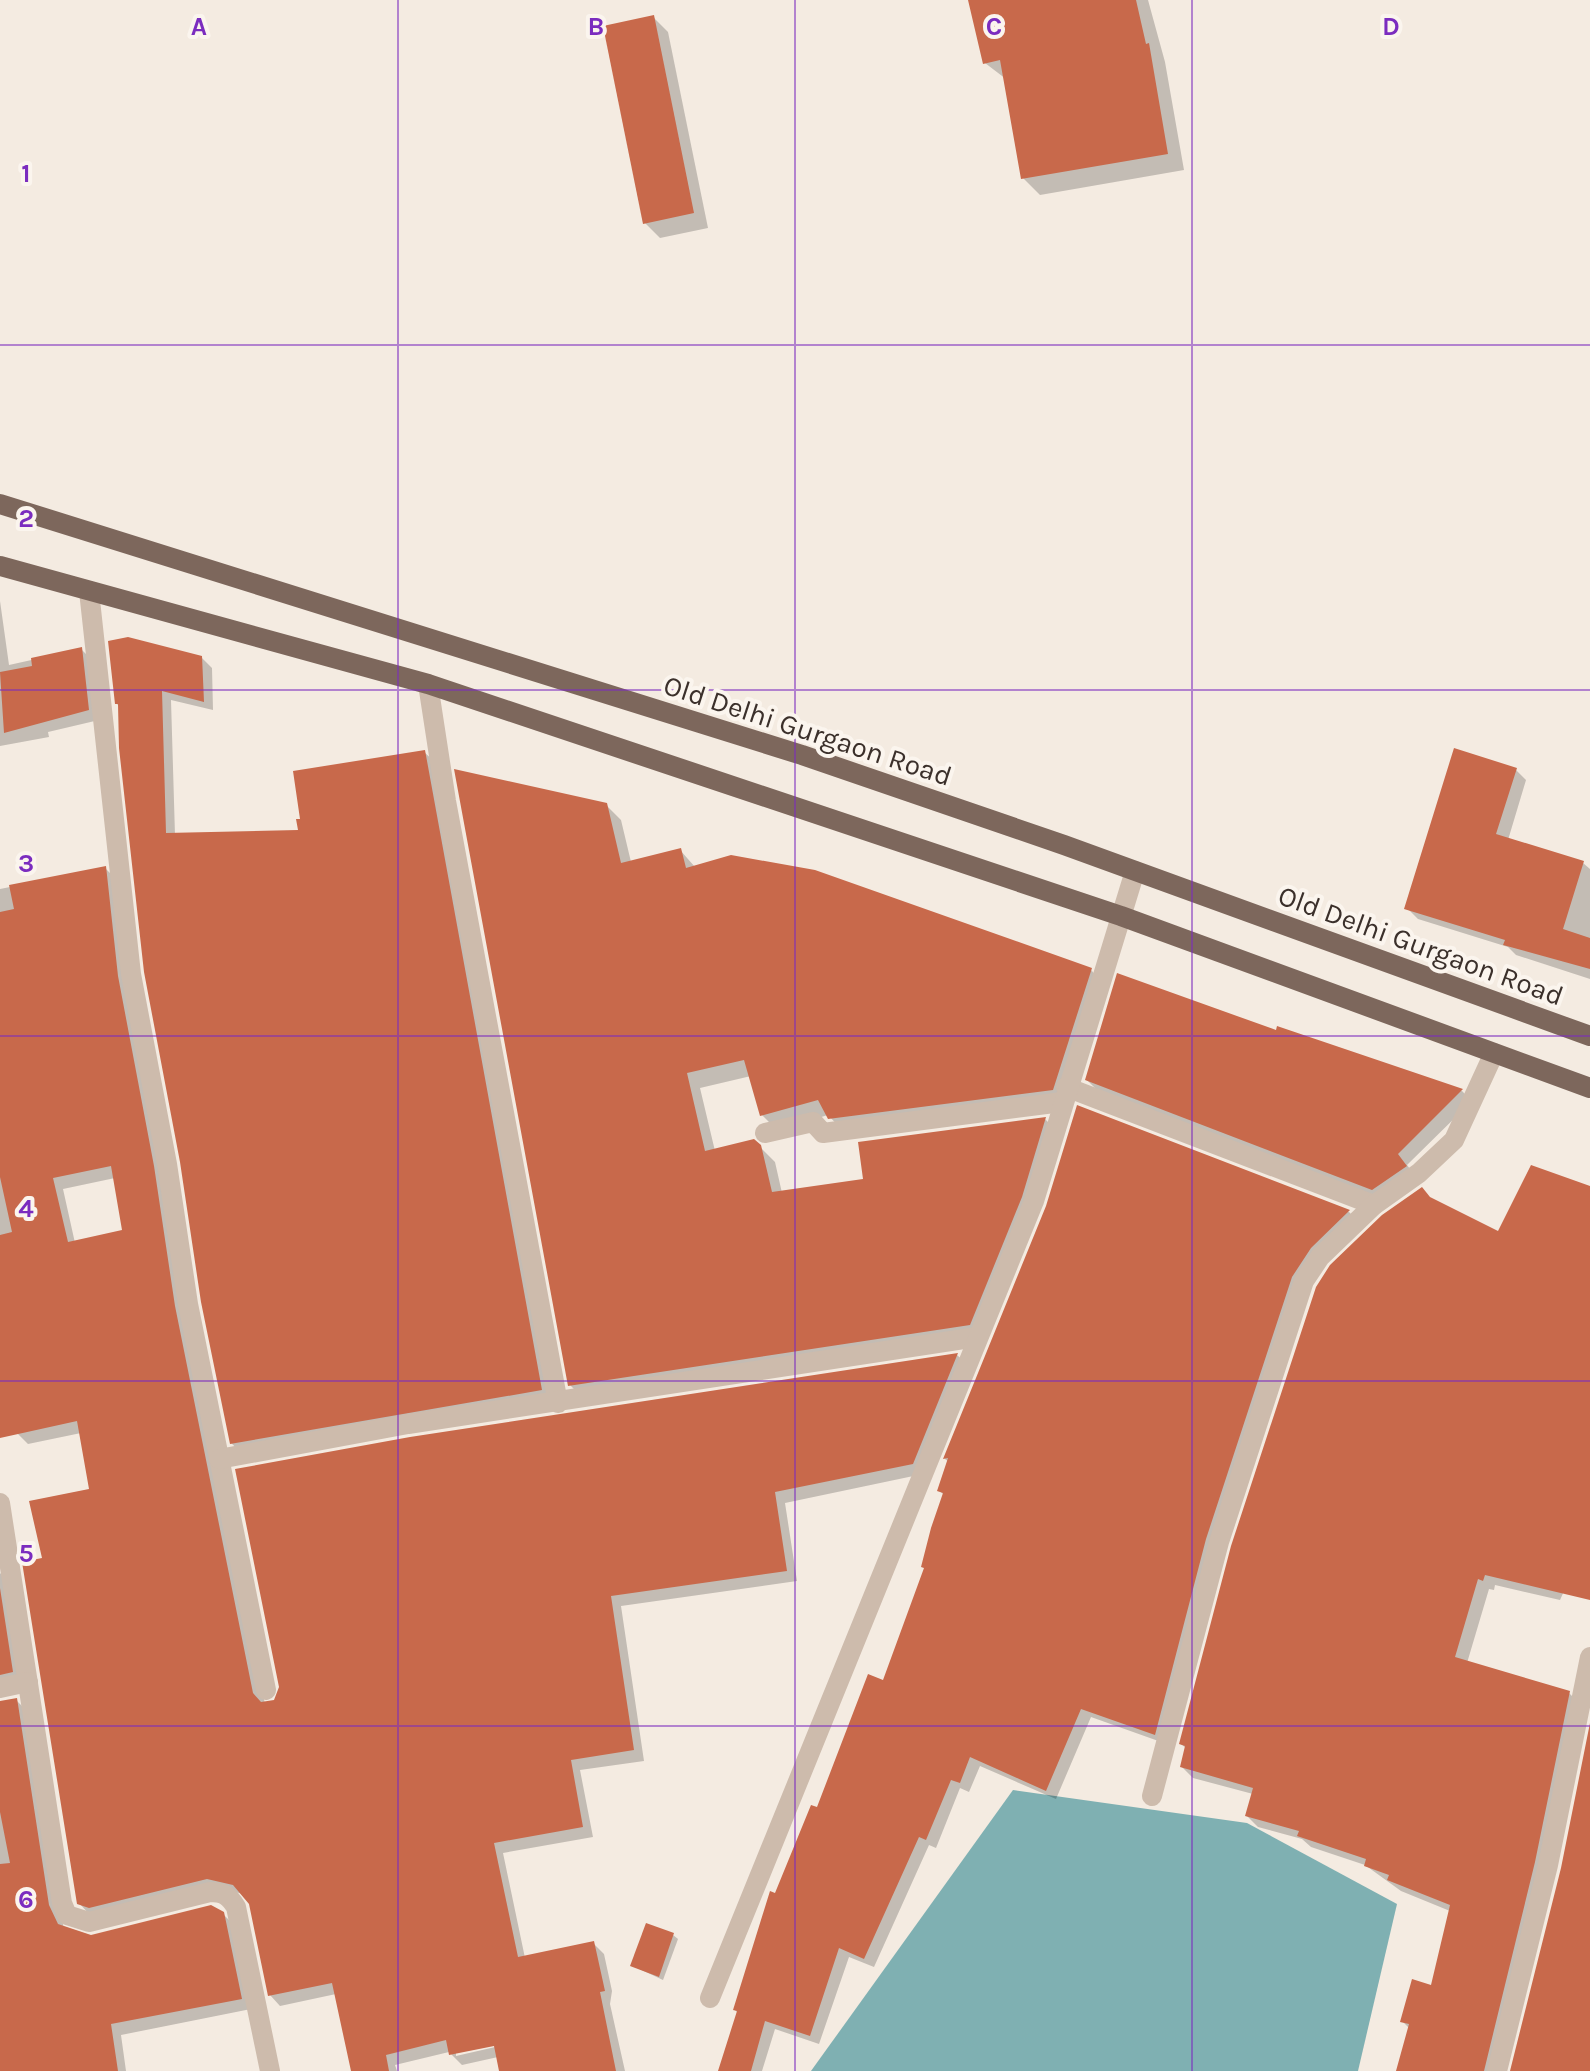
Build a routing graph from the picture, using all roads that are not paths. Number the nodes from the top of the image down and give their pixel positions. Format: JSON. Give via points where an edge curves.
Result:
{"nodes":[{"id":1,"x":0,"y":504,"type":"edge"},
{"id":2,"x":0,"y":566,"type":"edge"},
{"id":3,"x":89,"y":591,"type":"junction"},
{"id":4,"x":428,"y":684,"type":"junction"},
{"id":5,"x":1135,"y":871,"type":"junction"},
{"id":6,"x":1121,"y":916,"type":"junction"},
{"id":7,"x":1590,"y":1036,"type":"edge"},
{"id":8,"x":1494,"y":1053,"type":"junction"},
{"id":9,"x":1590,"y":1088,"type":"edge"},
{"id":10,"x":1064,"y":1095,"type":"junction"},
{"id":11,"x":765,"y":1133,"type":"dead end"},
{"id":12,"x":1374,"y":1205,"type":"junction"},
{"id":13,"x":977,"y":1337,"type":"junction"},
{"id":14,"x":558,"y":1403,"type":"junction"},
{"id":15,"x":219,"y":1459,"type":"junction"},
{"id":16,"x":0,"y":1503,"type":"edge"},
{"id":17,"x":1590,"y":1657,"type":"edge"},
{"id":18,"x":28,"y":1682,"type":"junction"},
{"id":19,"x":0,"y":1688,"type":"edge"},
{"id":20,"x":266,"y":1690,"type":"dead end"},
{"id":21,"x":1152,"y":1796,"type":"dead end"},
{"id":22,"x":710,"y":1998,"type":"dead end"},
{"id":23,"x":270,"y":2071,"type":"edge"},
{"id":24,"x":1497,"y":2071,"type":"edge"}],
"edges":[{"from":1,"to":5,"type":"main road","name":"Old Delhi Gurgaon Road","via":[[802,755]]},
{"from":2,"to":3,"type":"main road"},
{"from":3,"to":4,"type":"main road"},
{"from":3,"to":15,"type":"street","via":[[131,974]]},
{"from":4,"to":6,"type":"main road"},
{"from":4,"to":14,"type":"street"},
{"from":5,"to":6,"type":"street"},
{"from":5,"to":7,"type":"main road","name":"Old Delhi Gurgaon Road"},
{"from":6,"to":8,"type":"main road"},
{"from":6,"to":10,"type":"street"},
{"from":8,"to":9,"type":"main road"},
{"from":8,"to":12,"type":"street","via":[[1454,1140]]},
{"from":10,"to":11,"type":"street","via":[[823,1133],[813,1122]]},
{"from":10,"to":12,"type":"street"},
{"from":10,"to":13,"type":"street","via":[[1034,1201]]},
{"from":12,"to":21,"type":"street","via":[[1320,1257],[1304,1281],[1219,1542]]},
{"from":13,"to":14,"type":"street"},
{"from":13,"to":22,"type":"street"},
{"from":14,"to":15,"type":"street"},
{"from":15,"to":20,"type":"street"},
{"from":16,"to":18,"type":"street"},
{"from":17,"to":24,"type":"street","via":[[1548,1865]]},
{"from":18,"to":19,"type":"street"},
{"from":18,"to":23,"type":"street","via":[[67,1915],[89,1922],[210,1892],[231,1898]]}]}
